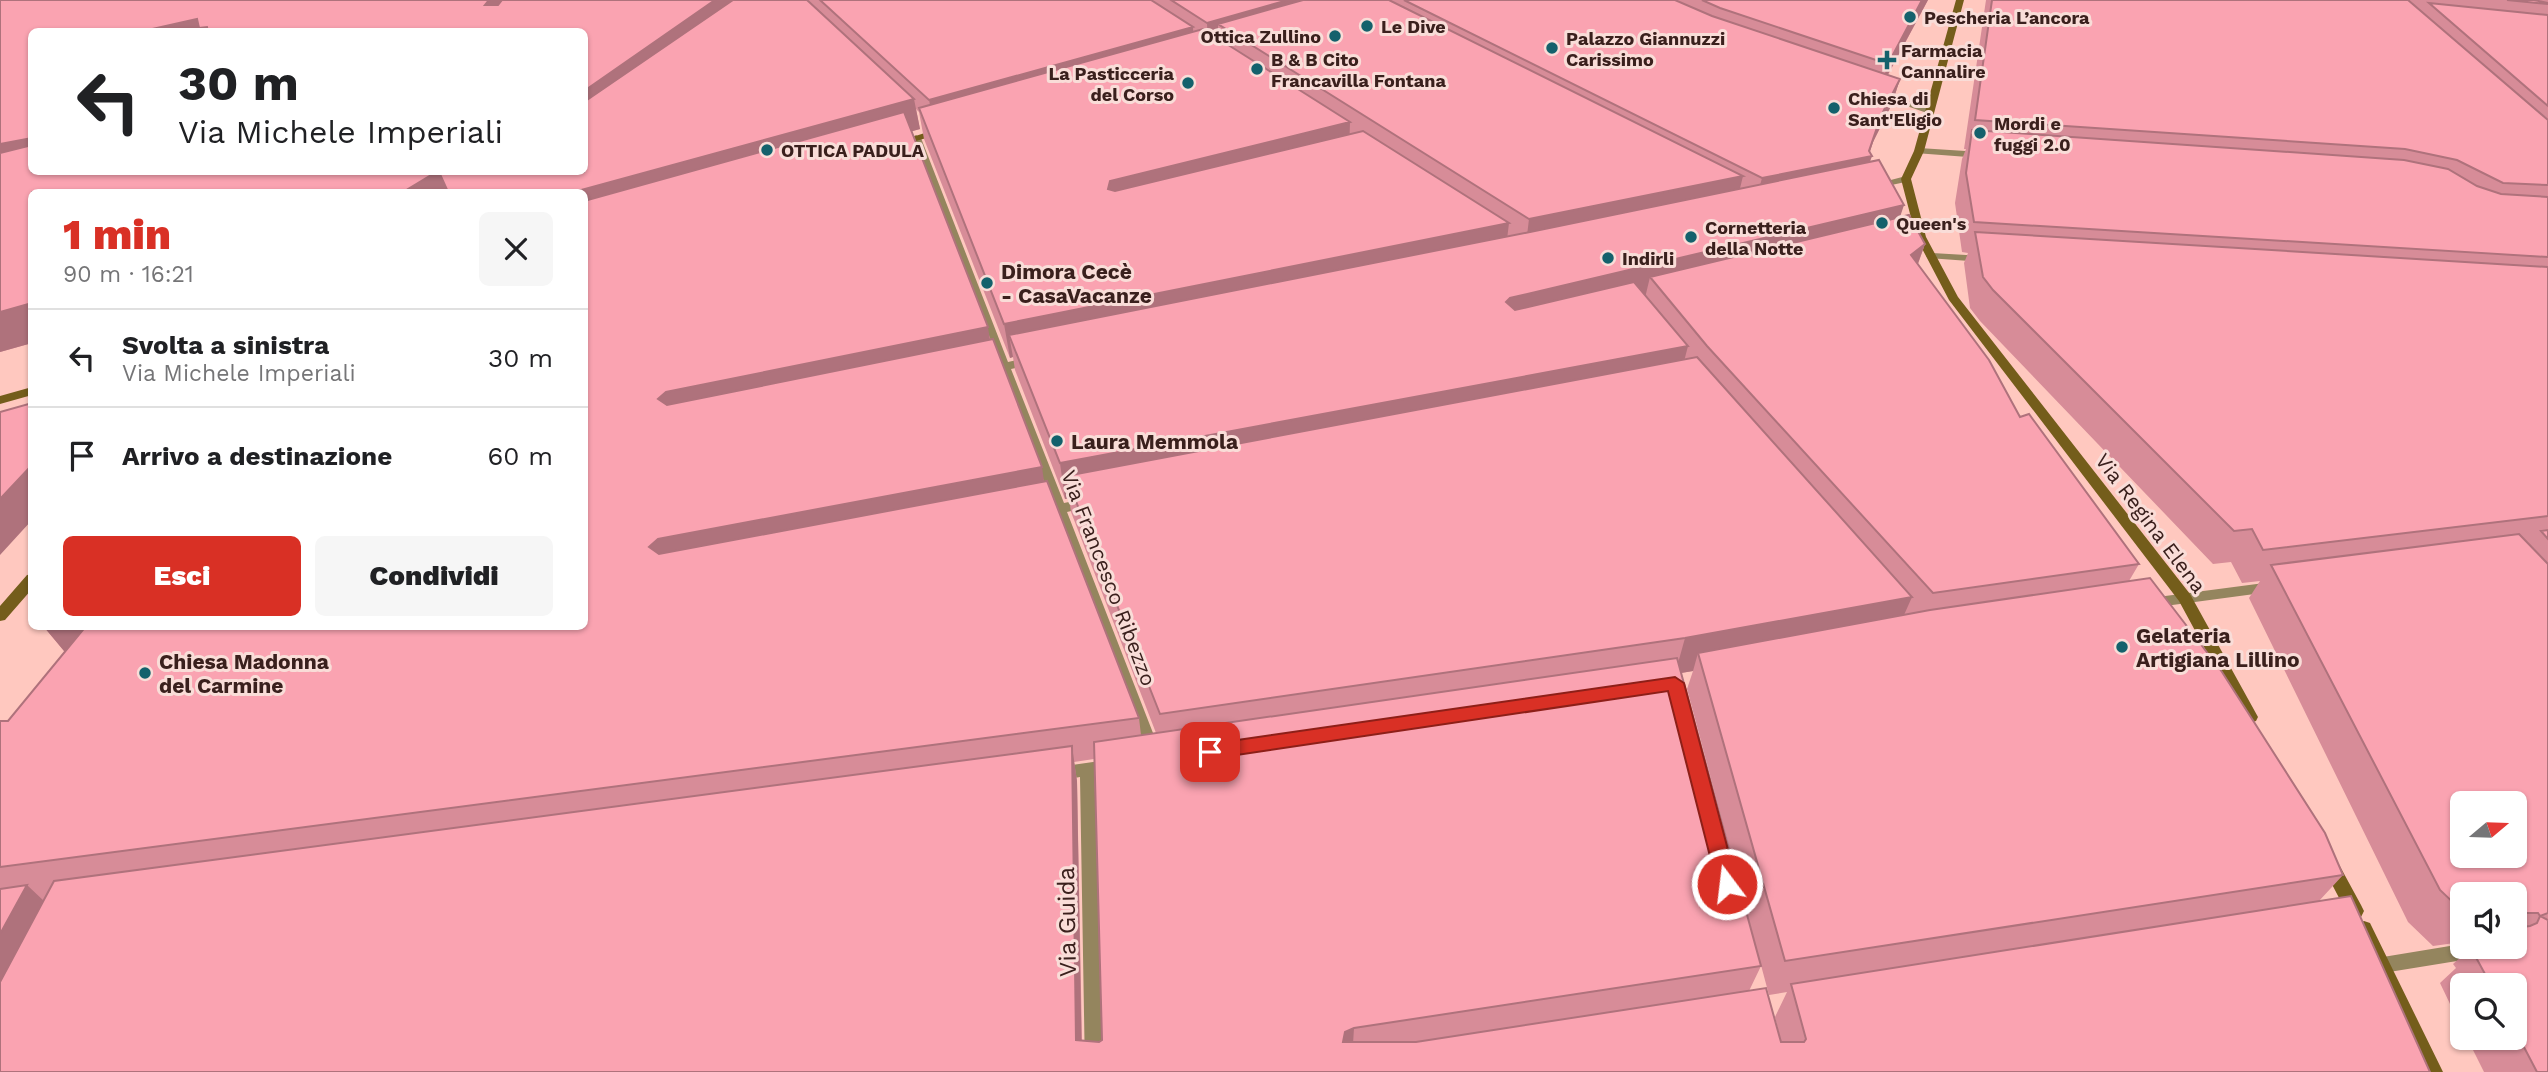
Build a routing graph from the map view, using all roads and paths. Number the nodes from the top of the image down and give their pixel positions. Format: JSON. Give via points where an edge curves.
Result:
{"nodes":[{"id":1,"x":1960,"y":0,"type":"edge"},
{"id":2,"x":1866,"y":89,"type":"edge"},
{"id":3,"x":1930,"y":111,"type":"junction"},
{"id":4,"x":923,"y":124,"type":"edge"},
{"id":5,"x":946,"y":130,"type":"edge"},
{"id":6,"x":933,"y":133,"type":"junction"},
{"id":7,"x":916,"y":138,"type":"junction"},
{"id":8,"x":890,"y":146,"type":"edge"},
{"id":9,"x":1919,"y":151,"type":"junction"},
{"id":10,"x":1988,"y":156,"type":"edge"},
{"id":11,"x":1906,"y":179,"type":"junction"},
{"id":12,"x":1855,"y":190,"type":"edge"},
{"id":13,"x":1932,"y":256,"type":"junction"},
{"id":14,"x":2001,"y":260,"type":"edge"},
{"id":15,"x":1046,"y":358,"type":"edge"},
{"id":16,"x":1004,"y":366,"type":"junction"},
{"id":17,"x":977,"y":372,"type":"edge"},
{"id":18,"x":28,"y":392,"type":"edge"},
{"id":19,"x":0,"y":400,"type":"edge"},
{"id":20,"x":1102,"y":500,"type":"edge"},
{"id":21,"x":1060,"y":509,"type":"junction"},
{"id":22,"x":1020,"y":516,"type":"edge"},
{"id":23,"x":28,"y":584,"type":"edge"},
{"id":24,"x":2294,"y":585,"type":"edge"},
{"id":25,"x":2185,"y":598,"type":"junction"},
{"id":26,"x":2130,"y":606,"type":"edge"},
{"id":27,"x":0,"y":616,"type":"edge"},
{"id":28,"x":2257,"y":732,"type":"edge"},
{"id":29,"x":1088,"y":770,"type":"junction"},
{"id":30,"x":1047,"y":776,"type":"edge"},
{"id":31,"x":2323,"y":853,"type":"edge"},
{"id":32,"x":2450,"y":954,"type":"edge"},
{"id":33,"x":2383,"y":965,"type":"junction"},
{"id":34,"x":1095,"y":1072,"type":"edge"},
{"id":35,"x":2433,"y":1072,"type":"edge"}],
"edges":[{"from":1,"to":3,"type":"street"},
{"from":2,"to":3,"type":"street"},
{"from":3,"to":9,"type":"street"},
{"from":4,"to":6,"type":"street"},
{"from":5,"to":6,"type":"street"},
{"from":6,"to":7,"type":"street"},
{"from":7,"to":8,"type":"street"},
{"from":7,"to":16,"type":"street","name":"Via Francesco Ribezzo"},
{"from":9,"to":10,"type":"street"},
{"from":9,"to":11,"type":"street"},
{"from":11,"to":12,"type":"street"},
{"from":11,"to":13,"type":"street","name":"Via Regina Elena","via":[[1916,238]]},
{"from":13,"to":14,"type":"street"},
{"from":13,"to":25,"type":"street","name":"Via Regina Elena","via":[[1952,298]]},
{"from":15,"to":16,"type":"street"},
{"from":16,"to":17,"type":"street"},
{"from":16,"to":21,"type":"street","name":"Via Francesco Ribezzo"},
{"from":18,"to":19,"type":"street"},
{"from":20,"to":21,"type":"street"},
{"from":21,"to":22,"type":"street"},
{"from":21,"to":29,"type":"street","name":"Via Francesco Ribezzo","via":[[1149,761]]},
{"from":23,"to":27,"type":"street"},
{"from":24,"to":25,"type":"street"},
{"from":25,"to":26,"type":"street"},
{"from":25,"to":28,"type":"street","name":"Via Regina Elena"},
{"from":29,"to":30,"type":"street"},
{"from":29,"to":34,"type":"street","name":"Via Guida"},
{"from":31,"to":33,"type":"street","via":[[2350,915]]},
{"from":32,"to":33,"type":"street"},
{"from":33,"to":35,"type":"street"}]}
